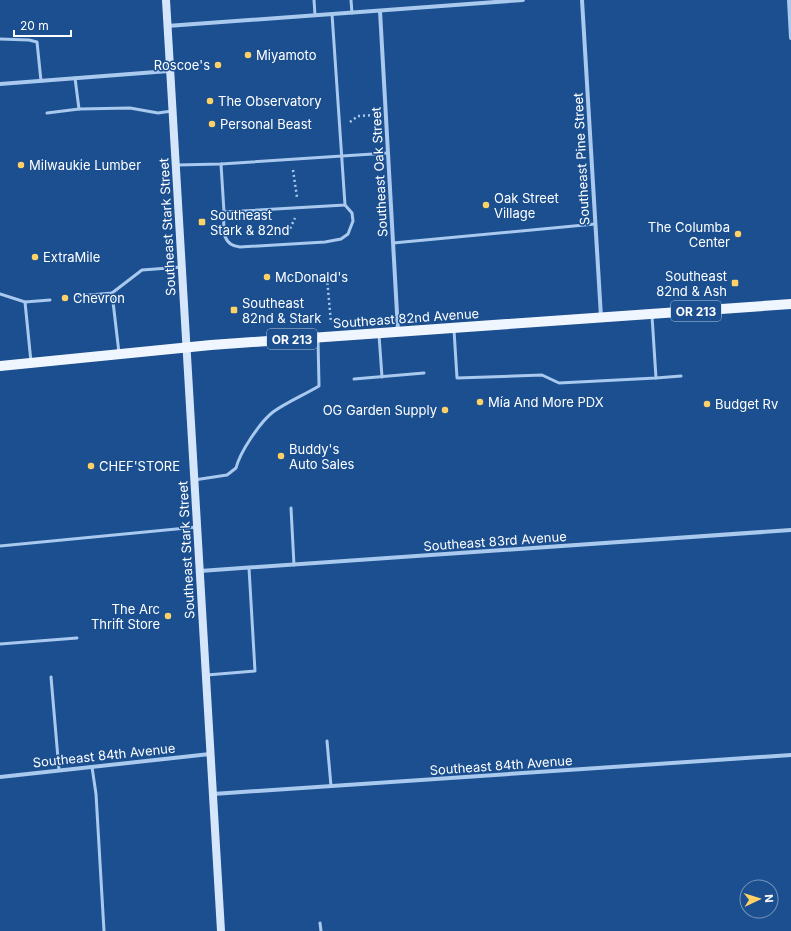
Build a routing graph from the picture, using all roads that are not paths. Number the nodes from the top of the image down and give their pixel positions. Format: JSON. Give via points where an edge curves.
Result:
{"nodes":[{"id":1,"x":166,"y":0,"type":"edge"},
{"id":2,"x":314,"y":0,"type":"edge"},
{"id":3,"x":351,"y":0,"type":"edge"},
{"id":4,"x":521,"y":0,"type":"edge"},
{"id":5,"x":582,"y":0,"type":"edge"},
{"id":6,"x":789,"y":0,"type":"edge"},
{"id":7,"x":380,"y":11,"type":"junction"},
{"id":8,"x":352,"y":13,"type":"junction"},
{"id":9,"x":332,"y":14,"type":"junction"},
{"id":10,"x":316,"y":15,"type":"junction"},
{"id":11,"x":167,"y":26,"type":"junction"},
{"id":12,"x":791,"y":38,"type":"edge"},
{"id":13,"x":0,"y":39,"type":"edge"},
{"id":14,"x":169,"y":71,"type":"junction"},
{"id":15,"x":75,"y":78,"type":"junction"},
{"id":16,"x":41,"y":81,"type":"junction"},
{"id":17,"x":0,"y":84,"type":"edge"},
{"id":18,"x":79,"y":109,"type":"junction"},
{"id":19,"x":172,"y":111,"type":"junction"},
{"id":20,"x":47,"y":113,"type":"dead end"},
{"id":21,"x":388,"y":153,"type":"junction"},
{"id":22,"x":342,"y":155,"type":"junction"},
{"id":23,"x":221,"y":164,"type":"junction"},
{"id":24,"x":175,"y":165,"type":"junction"},
{"id":25,"x":344,"y":205,"type":"junction"},
{"id":26,"x":224,"y":212,"type":"junction"},
{"id":27,"x":595,"y":224,"type":"junction"},
{"id":28,"x":393,"y":243,"type":"junction"},
{"id":29,"x":182,"y":267,"type":"junction"},
{"id":30,"x":112,"y":293,"type":"junction"},
{"id":31,"x":0,"y":294,"type":"edge"},
{"id":32,"x":80,"y":296,"type":"dead end"},
{"id":33,"x":50,"y":300,"type":"dead end"},
{"id":34,"x":25,"y":302,"type":"junction"},
{"id":35,"x":791,"y":304,"type":"edge"},
{"id":36,"x":652,"y":314,"type":"junction"},
{"id":37,"x":601,"y":317,"type":"junction"},
{"id":38,"x":454,"y":328,"type":"junction"},
{"id":39,"x":398,"y":331,"type":"junction"},
{"id":40,"x":379,"y":333,"type":"junction"},
{"id":41,"x":318,"y":337,"type":"junction"},
{"id":42,"x":186,"y":347,"type":"junction"},
{"id":43,"x":119,"y":354,"type":"junction"},
{"id":44,"x":31,"y":363,"type":"junction"},
{"id":45,"x":0,"y":366,"type":"edge"},
{"id":46,"x":424,"y":373,"type":"dead end"},
{"id":47,"x":682,"y":376,"type":"dead end"},
{"id":48,"x":382,"y":377,"type":"junction"},
{"id":49,"x":656,"y":378,"type":"junction"},
{"id":50,"x":354,"y":379,"type":"dead end"},
{"id":51,"x":194,"y":480,"type":"junction"},
{"id":52,"x":291,"y":508,"type":"dead end"},
{"id":53,"x":197,"y":527,"type":"junction"},
{"id":54,"x":791,"y":530,"type":"edge"},
{"id":55,"x":0,"y":546,"type":"edge"},
{"id":56,"x":294,"y":565,"type":"junction"},
{"id":57,"x":249,"y":568,"type":"junction"},
{"id":58,"x":200,"y":571,"type":"junction"},
{"id":59,"x":77,"y":638,"type":"dead end"},
{"id":60,"x":0,"y":644,"type":"edge"},
{"id":61,"x":206,"y":675,"type":"junction"},
{"id":62,"x":51,"y":677,"type":"dead end"},
{"id":63,"x":327,"y":741,"type":"dead end"},
{"id":64,"x":210,"y":754,"type":"junction"},
{"id":65,"x":791,"y":755,"type":"edge"},
{"id":66,"x":92,"y":767,"type":"junction"},
{"id":67,"x":60,"y":770,"type":"junction"},
{"id":68,"x":0,"y":777,"type":"edge"},
{"id":69,"x":331,"y":786,"type":"junction"},
{"id":70,"x":213,"y":794,"type":"junction"},
{"id":71,"x":320,"y":924,"type":"dead end"},
{"id":72,"x":104,"y":931,"type":"edge"},
{"id":73,"x":221,"y":931,"type":"edge"},
{"id":74,"x":321,"y":931,"type":"edge"}],
"edges":[{"from":1,"to":11,"type":"main road","name":"Southeast Stark Street"},
{"from":2,"to":10,"type":"lane"},
{"from":3,"to":8,"type":"lane"},
{"from":4,"to":7,"type":"street"},
{"from":5,"to":27,"type":"street","name":"Southeast Pine Street"},
{"from":6,"to":12,"type":"street"},
{"from":7,"to":8,"type":"street"},
{"from":7,"to":21,"type":"street","name":"Southeast Oak Street"},
{"from":8,"to":9,"type":"street"},
{"from":9,"to":10,"type":"street"},
{"from":9,"to":22,"type":"lane"},
{"from":10,"to":11,"type":"street"},
{"from":11,"to":14,"type":"main road","name":"Southeast Stark Street"},
{"from":13,"to":16,"type":"lane","via":[[37,42]]},
{"from":14,"to":15,"type":"street"},
{"from":14,"to":19,"type":"main road","name":"Southeast Stark Street"},
{"from":15,"to":16,"type":"street"},
{"from":15,"to":18,"type":"lane"},
{"from":16,"to":17,"type":"street"},
{"from":18,"to":19,"type":"lane","via":[[130,108],[158,113]]},
{"from":18,"to":20,"type":"lane"},
{"from":19,"to":24,"type":"main road","name":"Southeast Stark Street"},
{"from":21,"to":22,"type":"lane"},
{"from":21,"to":28,"type":"street","name":"Southeast Oak Street"},
{"from":22,"to":23,"type":"lane"},
{"from":22,"to":25,"type":"lane"},
{"from":23,"to":24,"type":"lane"},
{"from":23,"to":26,"type":"lane"},
{"from":24,"to":29,"type":"main road","name":"Southeast Stark Street"},
{"from":25,"to":26,"type":"lane"},
{"from":25,"to":26,"type":"lane","via":[[352,213],[353,221],[348,234],[341,239],[325,242],[232,246],[224,233]]},
{"from":27,"to":28,"type":"lane"},
{"from":27,"to":37,"type":"street","name":"Southeast Pine Street"},
{"from":28,"to":39,"type":"street","name":"Southeast Oak Street"},
{"from":29,"to":30,"type":"lane","via":[[142,270]]},
{"from":29,"to":42,"type":"main road","name":"Southeast Stark Street"},
{"from":30,"to":32,"type":"lane"},
{"from":30,"to":43,"type":"lane"},
{"from":31,"to":34,"type":"lane"},
{"from":33,"to":34,"type":"lane"},
{"from":34,"to":44,"type":"lane"},
{"from":35,"to":36,"type":"main road","name":"Southeast 82nd Avenue","number":"OR 213"},
{"from":36,"to":37,"type":"main road","name":"Southeast 82nd Avenue","number":"OR 213"},
{"from":36,"to":49,"type":"lane"},
{"from":37,"to":38,"type":"main road","name":"Southeast 82nd Avenue","number":"OR 213"},
{"from":38,"to":39,"type":"main road","name":"Southeast 82nd Avenue","number":"OR 213"},
{"from":38,"to":49,"type":"lane","via":[[457,378],[542,375],[559,383]]},
{"from":39,"to":40,"type":"main road","name":"Southeast 82nd Avenue","number":"OR 213"},
{"from":40,"to":41,"type":"main road","name":"Southeast 82nd Avenue","number":"OR 213"},
{"from":40,"to":48,"type":"lane"},
{"from":41,"to":42,"type":"main road","name":"Southeast 82nd Avenue","number":"OR 213"},
{"from":41,"to":51,"type":"lane","via":[[319,386],[272,413],[246,447],[236,468],[227,475]]},
{"from":42,"to":43,"type":"main road","name":"Southeast 82nd Avenue","number":"OR 213"},
{"from":42,"to":51,"type":"main road","name":"Southeast Stark Street"},
{"from":43,"to":44,"type":"main road","name":"Southeast 82nd Avenue","number":"OR 213"},
{"from":44,"to":45,"type":"main road","name":"Southeast 82nd Avenue","number":"OR 213"},
{"from":46,"to":48,"type":"lane"},
{"from":47,"to":49,"type":"lane"},
{"from":48,"to":50,"type":"lane"},
{"from":51,"to":53,"type":"main road","name":"Southeast Stark Street"},
{"from":52,"to":56,"type":"lane"},
{"from":53,"to":55,"type":"lane"},
{"from":53,"to":58,"type":"main road","name":"Southeast Stark Street"},
{"from":54,"to":56,"type":"street","name":"Southeast 83rd Avenue"},
{"from":56,"to":57,"type":"street","name":"Southeast 83rd Avenue"},
{"from":57,"to":58,"type":"street","name":"Southeast 83rd Avenue"},
{"from":57,"to":61,"type":"lane","via":[[255,671]]},
{"from":58,"to":61,"type":"main road","name":"Southeast Stark Street"},
{"from":59,"to":60,"type":"lane"},
{"from":61,"to":64,"type":"main road","name":"Southeast Stark Street"},
{"from":62,"to":67,"type":"lane"},
{"from":63,"to":69,"type":"lane"},
{"from":64,"to":66,"type":"street","name":"Southeast 84th Avenue"},
{"from":64,"to":70,"type":"main road","name":"Southeast Stark Street"},
{"from":65,"to":69,"type":"street","name":"Southeast 84th Avenue"},
{"from":66,"to":67,"type":"street","name":"Southeast 84th Avenue"},
{"from":66,"to":72,"type":"lane","via":[[96,794]]},
{"from":67,"to":68,"type":"street","name":"Southeast 84th Avenue"},
{"from":69,"to":70,"type":"street","name":"Southeast 84th Avenue"},
{"from":70,"to":73,"type":"main road","name":"Southeast Stark Street"},
{"from":71,"to":74,"type":"lane"}]}
